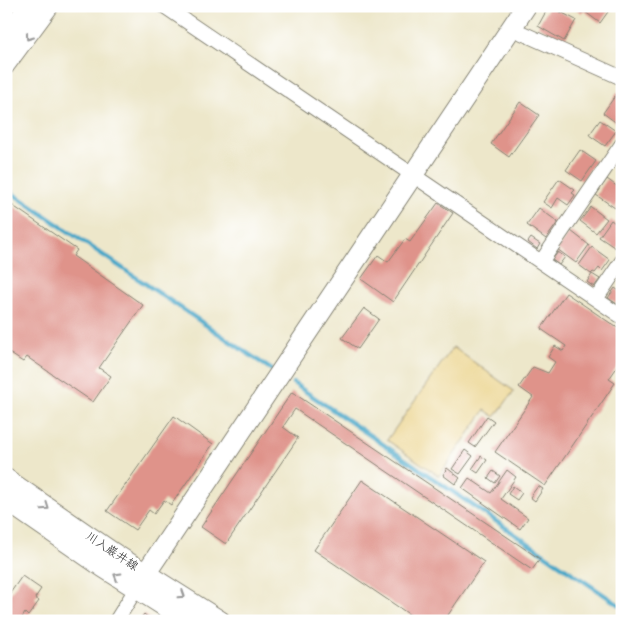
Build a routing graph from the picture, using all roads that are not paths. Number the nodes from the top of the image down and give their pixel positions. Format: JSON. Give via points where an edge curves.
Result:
{"nodes":[{"id":1,"x":33,"y":6,"type":"edge"},
{"id":2,"x":52,"y":6,"type":"edge"},
{"id":3,"x":164,"y":6,"type":"edge"},
{"id":4,"x":526,"y":6,"type":"edge"},
{"id":5,"x":511,"y":28,"type":"junction"},
{"id":6,"x":6,"y":41,"type":"edge"},
{"id":7,"x":6,"y":68,"type":"edge"},
{"id":8,"x":622,"y":78,"type":"edge"},
{"id":9,"x":622,"y":144,"type":"edge"},
{"id":10,"x":414,"y":175,"type":"junction"},
{"id":11,"x":622,"y":261,"type":"edge"},
{"id":12,"x":541,"y":262,"type":"junction"},
{"id":13,"x":596,"y":299,"type":"junction"},
{"id":14,"x":622,"y":316,"type":"edge"},
{"id":15,"x":6,"y":479,"type":"edge"},
{"id":16,"x":6,"y":500,"type":"edge"},
{"id":17,"x":141,"y":580,"type":"junction"},
{"id":18,"x":116,"y":621,"type":"edge"},
{"id":19,"x":188,"y":621,"type":"edge"},
{"id":20,"x":220,"y":621,"type":"edge"}],
"edges":[{"from":1,"to":6,"type":"highway"},
{"from":2,"to":7,"type":"street","one_way":true},
{"from":3,"to":10,"type":"street"},
{"from":4,"to":5,"type":"street"},
{"from":5,"to":8,"type":"street"},
{"from":5,"to":10,"type":"street"},
{"from":9,"to":12,"type":"street"},
{"from":10,"to":12,"type":"street"},
{"from":10,"to":17,"type":"street"},
{"from":11,"to":13,"type":"street"},
{"from":12,"to":13,"type":"street"},
{"from":13,"to":14,"type":"street"},
{"from":15,"to":17,"type":"street","name":"川入巌井線","one_way":true,"via":[[113,553]]},
{"from":17,"to":16,"type":"street","name":"川入巌井線","one_way":true,"via":[[103,567]]},
{"from":17,"to":18,"type":"street"},
{"from":17,"to":19,"type":"street","name":"川入巌井線"},
{"from":17,"to":20,"type":"street","name":"川入巌井線","one_way":true}]}
